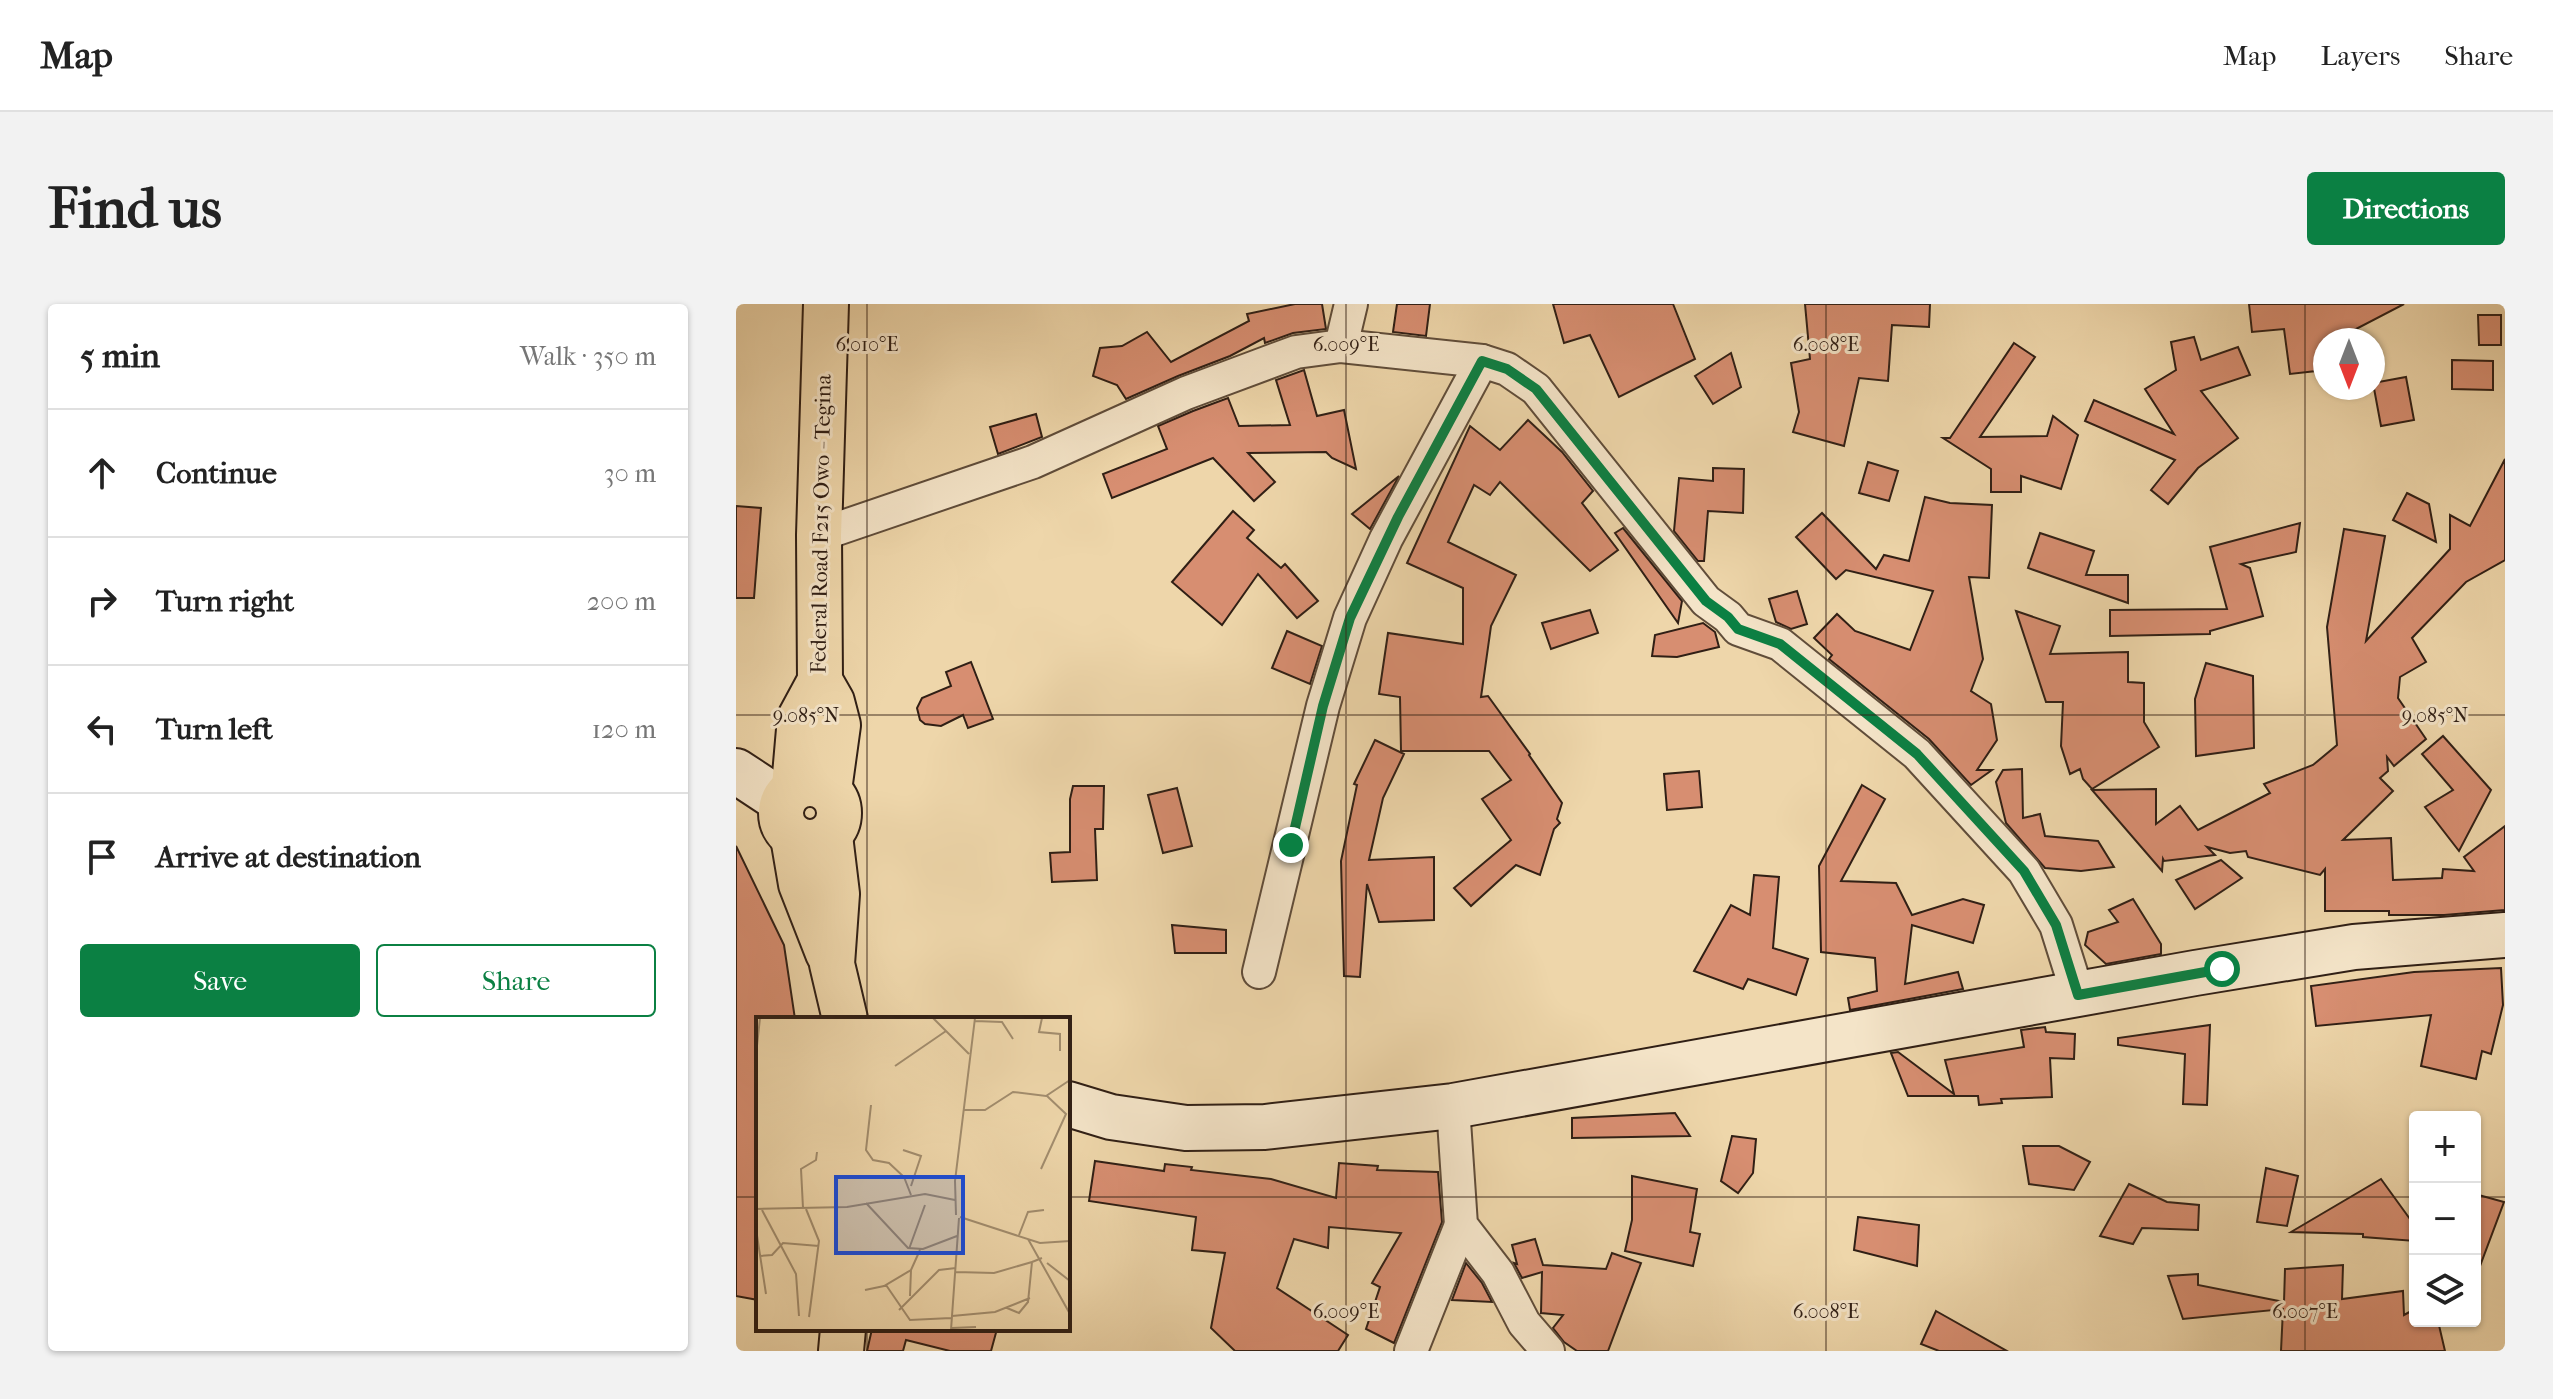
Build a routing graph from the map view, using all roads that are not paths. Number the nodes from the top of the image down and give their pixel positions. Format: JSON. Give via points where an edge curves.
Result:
{"nodes":[{"id":1,"x":826,"y":304,"type":"edge"},
{"id":2,"x":1351,"y":304,"type":"edge"},
{"id":3,"x":1341,"y":346,"type":"junction"},
{"id":4,"x":1482,"y":361,"type":"junction"},
{"id":5,"x":819,"y":535,"type":"junction"},
{"id":6,"x":736,"y":771,"type":"edge"},
{"id":7,"x":806,"y":810,"type":"junction"},
{"id":8,"x":2505,"y":935,"type":"edge"},
{"id":9,"x":1259,"y":972,"type":"dead end"},
{"id":10,"x":2078,"y":995,"type":"junction"},
{"id":11,"x":845,"y":1017,"type":"edge"},
{"id":12,"x":1070,"y":1105,"type":"edge"},
{"id":13,"x":1453,"y":1106,"type":"junction"},
{"id":14,"x":1461,"y":1225,"type":"junction"},
{"id":15,"x":843,"y":1331,"type":"edge"},
{"id":16,"x":841,"y":1351,"type":"edge"},
{"id":17,"x":1411,"y":1351,"type":"edge"},
{"id":18,"x":1548,"y":1351,"type":"edge"}],
"edges":[{"from":1,"to":5,"type":"main road","name":"Federal Road F215 Owo - Tegina"},
{"from":2,"to":3,"type":"street"},
{"from":3,"to":4,"type":"street"},
{"from":3,"to":5,"type":"street","via":[[1283,356],[1033,462]]},
{"from":4,"to":9,"type":"street","via":[[1350,618],[1323,706]]},
{"from":4,"to":10,"type":"street","via":[[1507,369],[1536,389],[1706,601],[1738,629],[1780,644],[1917,754],[1966,806],[2024,871],[2056,925]]},
{"from":5,"to":7,"type":"main road","name":"Federal Road F215 Owo - Tegina","via":[[820,681],[838,725]]},
{"from":6,"to":7,"type":"main road"},
{"from":7,"to":11,"type":"main road","via":[[837,894],[832,964]]},
{"from":8,"to":10,"type":"main road","via":[[2354,947]]},
{"from":10,"to":13,"type":"main road"},
{"from":12,"to":13,"type":"main road","via":[[1111,1117],[1186,1128],[1265,1127]]},
{"from":13,"to":14,"type":"street"},
{"from":14,"to":17,"type":"street"},
{"from":14,"to":18,"type":"street"},
{"from":15,"to":16,"type":"main road"}]}
